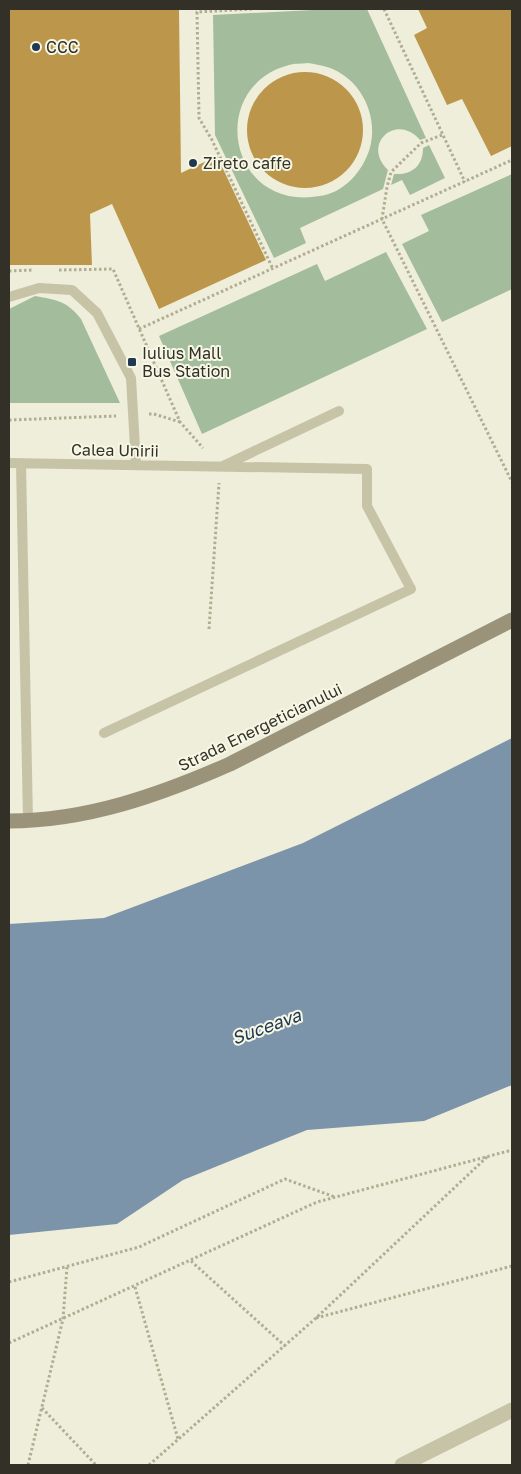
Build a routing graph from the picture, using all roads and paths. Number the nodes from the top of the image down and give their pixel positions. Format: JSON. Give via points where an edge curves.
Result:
{"nodes":[{"id":1,"x":252,"y":9,"type":"edge"},
{"id":2,"x":384,"y":9,"type":"edge"},
{"id":3,"x":442,"y":135,"type":"junction"},
{"id":4,"x":512,"y":160,"type":"edge"},
{"id":5,"x":465,"y":182,"type":"junction"},
{"id":6,"x":382,"y":219,"type":"junction"},
{"id":7,"x":273,"y":269,"type":"junction"},
{"id":8,"x":9,"y":297,"type":"edge"},
{"id":9,"x":139,"y":329,"type":"dead end"},
{"id":10,"x":339,"y":411,"type":"dead end"},
{"id":11,"x":133,"y":415,"type":"junction"},
{"id":12,"x":9,"y":420,"type":"edge"},
{"id":13,"x":180,"y":422,"type":"dead end"},
{"id":14,"x":9,"y":463,"type":"edge"},
{"id":15,"x":21,"y":464,"type":"junction"},
{"id":16,"x":136,"y":466,"type":"junction"},
{"id":17,"x":220,"y":467,"type":"junction"},
{"id":18,"x":512,"y":482,"type":"edge"},
{"id":19,"x":512,"y":620,"type":"edge"},
{"id":20,"x":209,"y":629,"type":"dead end"},
{"id":21,"x":104,"y":732,"type":"dead end"},
{"id":22,"x":9,"y":821,"type":"edge"},
{"id":23,"x":28,"y":821,"type":"junction"},
{"id":24,"x":512,"y":1150,"type":"edge"},
{"id":25,"x":488,"y":1157,"type":"junction"},
{"id":26,"x":335,"y":1197,"type":"junction"},
{"id":27,"x":191,"y":1261,"type":"junction"},
{"id":28,"x":512,"y":1266,"type":"edge"},
{"id":29,"x":67,"y":1267,"type":"junction"},
{"id":30,"x":9,"y":1282,"type":"edge"},
{"id":31,"x":135,"y":1287,"type":"junction"},
{"id":32,"x":316,"y":1318,"type":"junction"},
{"id":33,"x":63,"y":1319,"type":"junction"},
{"id":34,"x":9,"y":1344,"type":"edge"},
{"id":35,"x":285,"y":1346,"type":"junction"},
{"id":36,"x":42,"y":1408,"type":"junction"},
{"id":37,"x":512,"y":1410,"type":"edge"},
{"id":38,"x":178,"y":1439,"type":"junction"},
{"id":39,"x":28,"y":1465,"type":"edge"},
{"id":40,"x":96,"y":1465,"type":"edge"},
{"id":41,"x":148,"y":1465,"type":"edge"},
{"id":42,"x":402,"y":1465,"type":"edge"}],
"edges":[{"from":1,"to":7,"type":"path","via":[[197,12],[199,118]]},
{"from":2,"to":3,"type":"path"},
{"from":3,"to":5,"type":"path"},
{"from":3,"to":6,"type":"path","via":[[421,143],[391,172]]},
{"from":4,"to":5,"type":"path"},
{"from":5,"to":6,"type":"path"},
{"from":6,"to":7,"type":"path"},
{"from":6,"to":18,"type":"path"},
{"from":7,"to":9,"type":"path"},
{"from":8,"to":11,"type":"lane","via":[[39,288],[72,290],[97,313],[131,378]]},
{"from":10,"to":17,"type":"lane"},
{"from":11,"to":12,"type":"path"},
{"from":11,"to":13,"type":"path","via":[[154,414]]},
{"from":11,"to":16,"type":"lane"},
{"from":14,"to":15,"type":"lane","name":"Calea Unirii"},
{"from":15,"to":16,"type":"lane","name":"Calea Unirii"},
{"from":15,"to":23,"type":"lane"},
{"from":16,"to":17,"type":"lane","name":"Calea Unirii"},
{"from":17,"to":20,"type":"path"},
{"from":17,"to":21,"type":"lane","name":"Calea Unirii","via":[[367,469],[367,506],[410,589]]},
{"from":19,"to":23,"type":"street","name":"Strada Energeticianului","via":[[186,784],[95,811]]},
{"from":22,"to":23,"type":"street","name":"Strada Energeticianului"},
{"from":24,"to":25,"type":"path"},
{"from":25,"to":26,"type":"path"},
{"from":25,"to":32,"type":"path"},
{"from":26,"to":27,"type":"path","via":[[317,1202]]},
{"from":26,"to":29,"type":"path","via":[[285,1178],[139,1247]]},
{"from":27,"to":31,"type":"path"},
{"from":27,"to":35,"type":"path"},
{"from":28,"to":32,"type":"path"},
{"from":29,"to":30,"type":"path"},
{"from":29,"to":33,"type":"path"},
{"from":31,"to":33,"type":"path"},
{"from":31,"to":38,"type":"path"},
{"from":32,"to":35,"type":"path"},
{"from":33,"to":34,"type":"path"},
{"from":33,"to":36,"type":"path"},
{"from":35,"to":38,"type":"path"},
{"from":36,"to":39,"type":"path"},
{"from":36,"to":40,"type":"path"},
{"from":37,"to":42,"type":"street"},
{"from":38,"to":41,"type":"path"}]}
